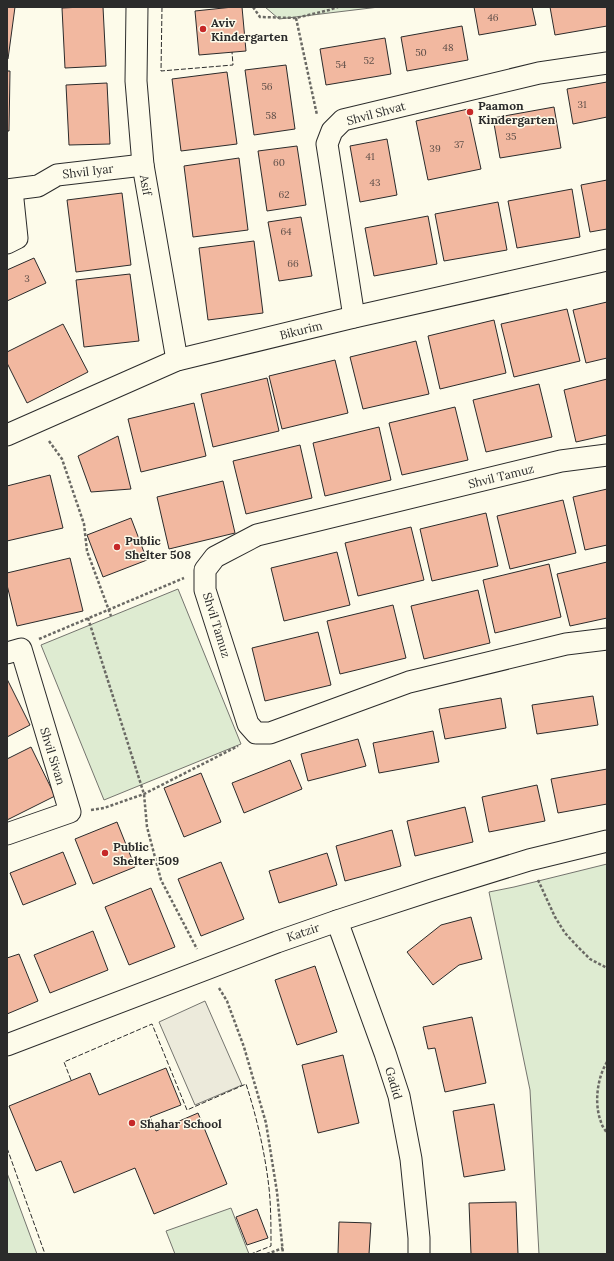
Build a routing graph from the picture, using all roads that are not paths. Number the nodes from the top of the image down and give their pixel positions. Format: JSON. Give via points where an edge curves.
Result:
{"nodes":[{"id":1,"x":137,"y":7,"type":"edge"},
{"id":2,"x":607,"y":63,"type":"edge"},
{"id":3,"x":143,"y":165,"type":"junction"},
{"id":4,"x":9,"y":190,"type":"edge"},
{"id":5,"x":7,"y":243,"type":"edge"},
{"id":6,"x":607,"y":260,"type":"edge"},
{"id":7,"x":354,"y":317,"type":"junction"},
{"id":8,"x":177,"y":360,"type":"junction"},
{"id":9,"x":7,"y":435,"type":"edge"},
{"id":10,"x":607,"y":455,"type":"edge"},
{"id":11,"x":607,"y":639,"type":"edge"},
{"id":12,"x":7,"y":653,"type":"edge"},
{"id":13,"x":7,"y":834,"type":"edge"},
{"id":14,"x":607,"y":841,"type":"edge"},
{"id":15,"x":337,"y":920,"type":"junction"},
{"id":16,"x":7,"y":1045,"type":"edge"},
{"id":17,"x":419,"y":1254,"type":"edge"}],
"edges":[{"from":1,"to":3,"type":"street","name":"Asif","via":[[136,81]]},
{"from":2,"to":7,"type":"street","name":"Shvil Shvat","via":[[539,73],[344,120],[332,131],[327,144]]},
{"from":3,"to":4,"type":"street","name":"Shvil Iyar","via":[[57,175],[38,186]]},
{"from":3,"to":8,"type":"street","name":"Asif"},
{"from":4,"to":5,"type":"street","name":"Shvil Iyar","via":[[17,238]]},
{"from":6,"to":7,"type":"street","name":"Bikurim"},
{"from":7,"to":8,"type":"street","name":"Bikurim"},
{"from":8,"to":9,"type":"street","name":"Bikurim"},
{"from":10,"to":11,"type":"street","name":"Shvil Tamuz","via":[[561,461],[257,536],[215,557],[205,570],[205,590],[248,724],[256,733],[270,733],[409,682],[566,644]]},
{"from":12,"to":13,"type":"street","name":"Shvil Sivan","via":[[21,649],[70,812]]},
{"from":14,"to":15,"type":"street","name":"Katzir","via":[[529,860]]},
{"from":15,"to":16,"type":"street","name":"Katzir"},
{"from":15,"to":17,"type":"street","name":"Gadid","via":[[399,1096],[411,1159]]}]}
